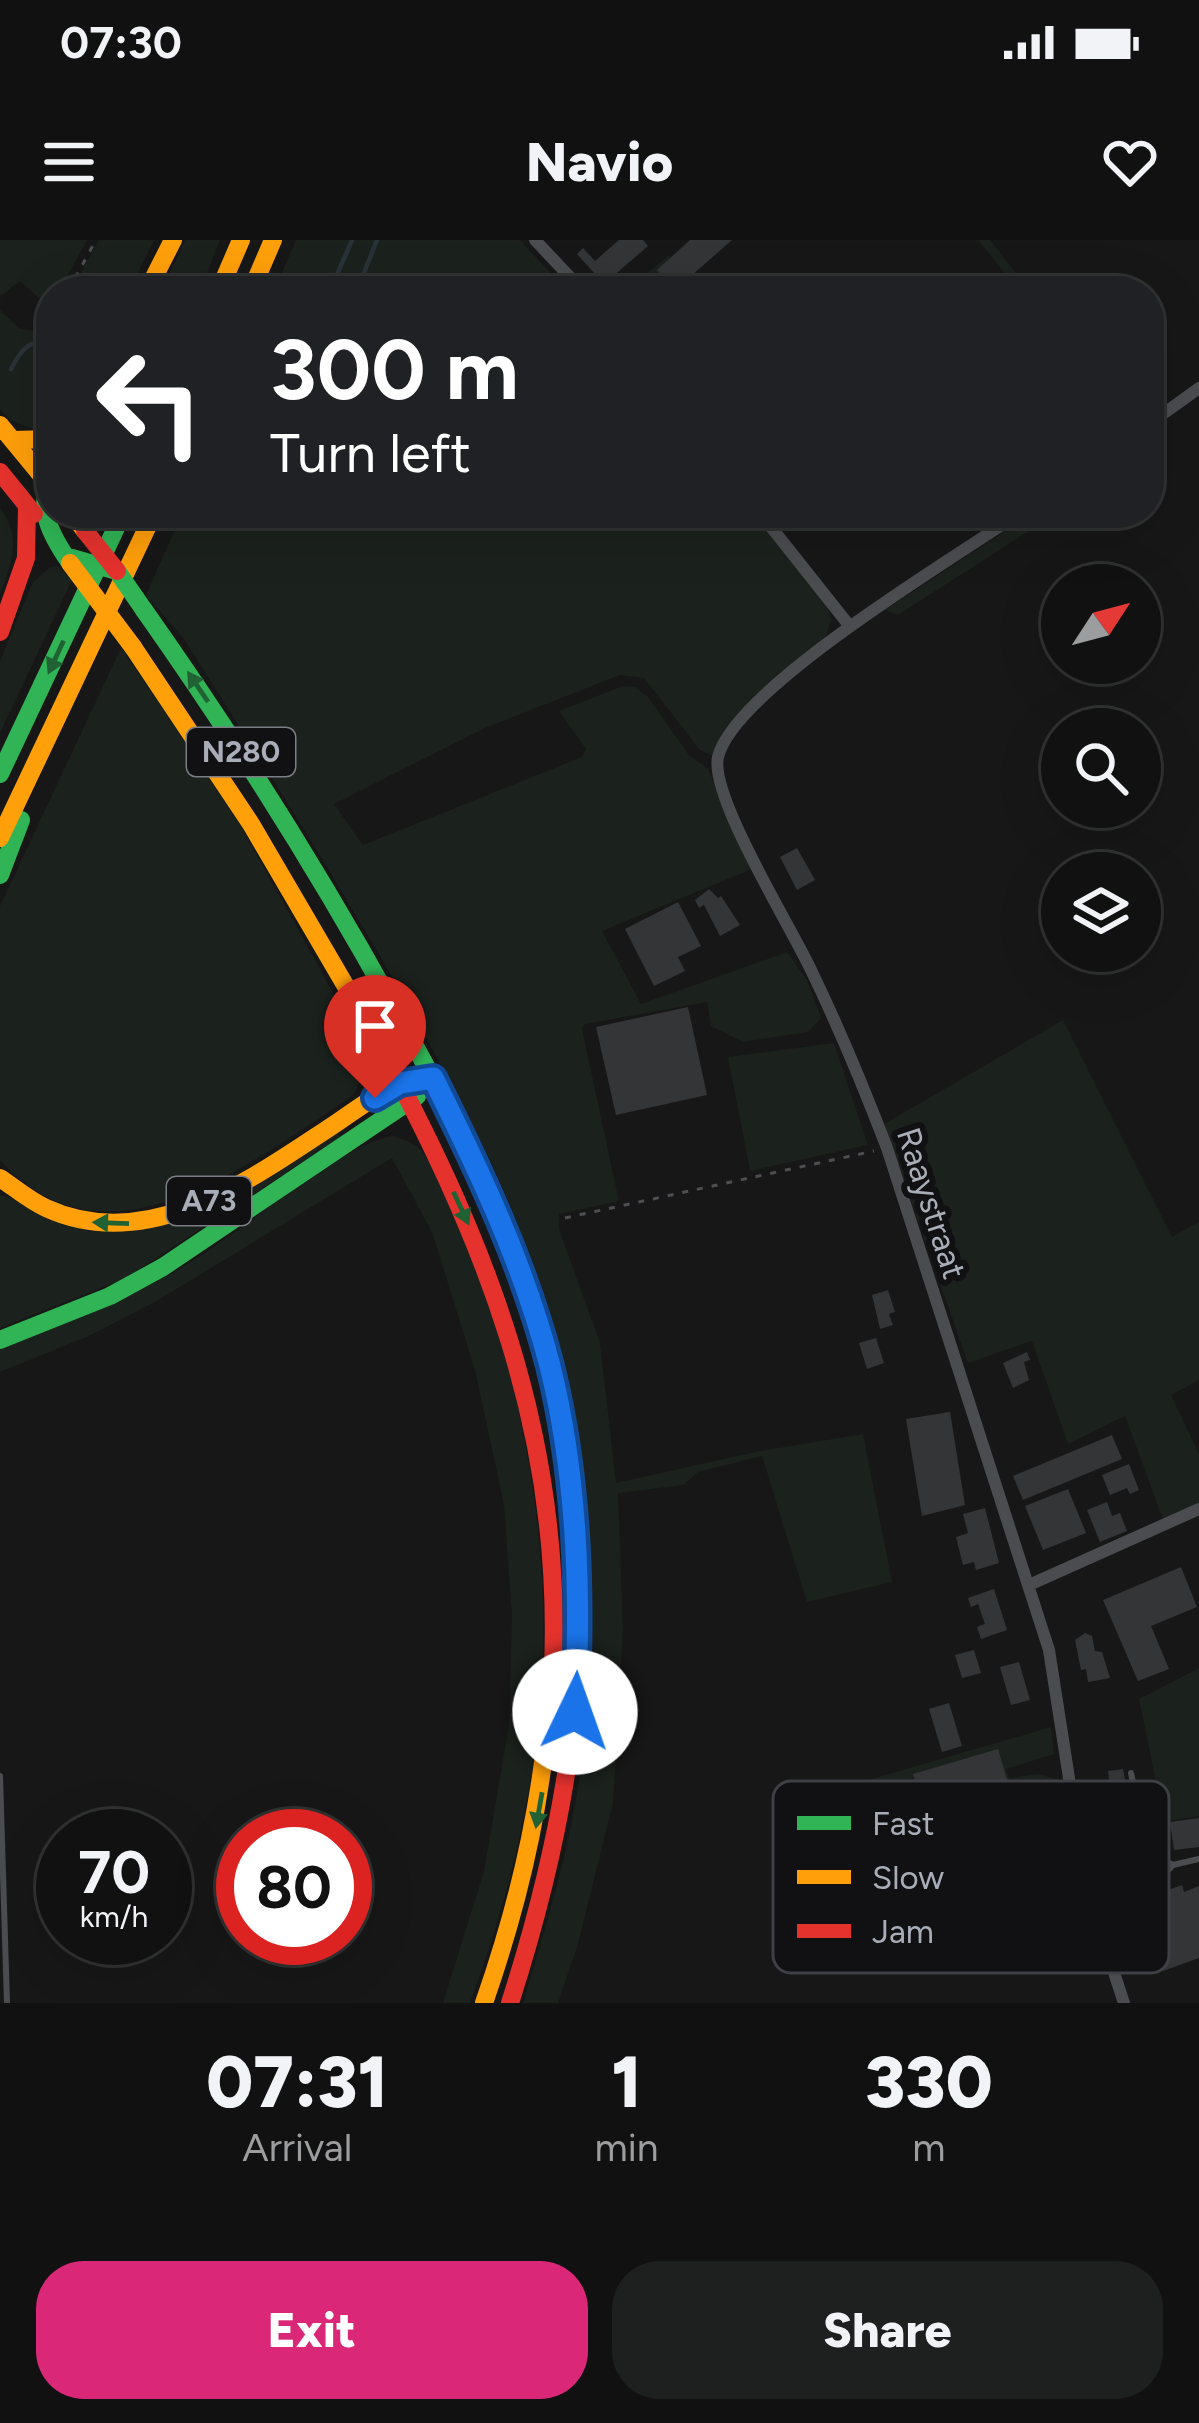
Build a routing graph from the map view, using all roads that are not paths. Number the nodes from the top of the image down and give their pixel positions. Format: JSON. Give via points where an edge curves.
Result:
{"nodes":[{"id":1,"x":173,"y":240,"type":"edge"},
{"id":2,"x":241,"y":240,"type":"edge"},
{"id":3,"x":273,"y":240,"type":"edge"},
{"id":4,"x":535,"y":240,"type":"edge"},
{"id":5,"x":155,"y":276,"type":"edge"},
{"id":6,"x":226,"y":276,"type":"edge"},
{"id":7,"x":257,"y":276,"type":"edge"},
{"id":8,"x":569,"y":276,"type":"edge"},
{"id":9,"x":1199,"y":388,"type":"edge"},
{"id":10,"x":1164,"y":413,"type":"edge"},
{"id":11,"x":6,"y":433,"type":"edge"},
{"id":12,"x":36,"y":438,"type":"edge"},
{"id":13,"x":36,"y":466,"type":"edge"},
{"id":14,"x":0,"y":472,"type":"edge"},
{"id":15,"x":27,"y":506,"type":"junction"},
{"id":16,"x":36,"y":517,"type":"edge"},
{"id":17,"x":45,"y":528,"type":"edge"},
{"id":18,"x":47,"y":528,"type":"edge"},
{"id":19,"x":84,"y":528,"type":"edge"},
{"id":20,"x":116,"y":528,"type":"edge"},
{"id":21,"x":147,"y":528,"type":"edge"},
{"id":22,"x":772,"y":528,"type":"edge"},
{"id":23,"x":996,"y":528,"type":"edge"},
{"id":24,"x":48,"y":531,"type":"junction"},
{"id":25,"x":70,"y":559,"type":"junction"},
{"id":26,"x":116,"y":571,"type":"junction"},
{"id":27,"x":20,"y":584,"type":"junction"},
{"id":28,"x":848,"y":625,"type":"junction"},
{"id":29,"x":0,"y":632,"type":"edge"},
{"id":30,"x":45,"y":749,"type":"junction"},
{"id":31,"x":0,"y":774,"type":"edge"},
{"id":32,"x":0,"y":838,"type":"edge"},
{"id":33,"x":0,"y":875,"type":"edge"},
{"id":34,"x":433,"y":1078,"type":"junction"},
{"id":35,"x":400,"y":1083,"type":"junction"},
{"id":36,"x":411,"y":1102,"type":"junction"},
{"id":37,"x":5,"y":1186,"type":"edge"},
{"id":38,"x":0,"y":1340,"type":"edge"},
{"id":39,"x":1199,"y":1509,"type":"edge"},
{"id":40,"x":1029,"y":1586,"type":"junction"},
{"id":41,"x":1131,"y":1773,"type":"dead end"},
{"id":42,"x":0,"y":1776,"type":"edge"},
{"id":43,"x":1068,"y":1781,"type":"edge"},
{"id":44,"x":1133,"y":1781,"type":"edge"},
{"id":45,"x":1199,"y":1859,"type":"edge"},
{"id":46,"x":1169,"y":1863,"type":"edge"},
{"id":47,"x":1173,"y":1865,"type":"junction"},
{"id":48,"x":1169,"y":1869,"type":"edge"},
{"id":49,"x":1114,"y":1973,"type":"edge"},
{"id":50,"x":7,"y":2003,"type":"edge"},
{"id":51,"x":484,"y":2003,"type":"edge"},
{"id":52,"x":510,"y":2003,"type":"edge"},
{"id":53,"x":1124,"y":2003,"type":"edge"}],
"edges":[{"from":1,"to":5,"type":"main road"},
{"from":2,"to":6,"type":"main road"},
{"from":3,"to":7,"type":"main road"},
{"from":4,"to":8,"type":"street"},
{"from":9,"to":10,"type":"street"},
{"from":11,"to":12,"type":"main road"},
{"from":11,"to":13,"type":"main road"},
{"from":14,"to":15,"type":"main road","number":"N280"},
{"from":15,"to":16,"type":"main road","number":"N280"},
{"from":15,"to":27,"type":"main road"},
{"from":17,"to":24,"type":"main road","number":"N280"},
{"from":18,"to":24,"type":"main road"},
{"from":19,"to":26,"type":"main road","number":"N280","bridge":true},
{"from":20,"to":31,"type":"main road","one_way":true},
{"from":21,"to":30,"type":"main road"},
{"from":22,"to":28,"type":"street"},
{"from":23,"to":28,"type":"street"},
{"from":24,"to":25,"type":"main road","number":"N280"},
{"from":25,"to":26,"type":"main road","bridge":true},
{"from":25,"to":27,"type":"main road","via":[[40,564]]},
{"from":25,"to":35,"type":"main road","number":"N280","bridge":true,"via":[[262,838]]},
{"from":34,"to":26,"type":"main road","number":"N280","one_way":true,"bridge":true,"via":[[313,864]]},
{"from":27,"to":29,"type":"main road"},
{"from":28,"to":40,"type":"street","name":"Raaystraat","via":[[762,699],[716,761],[732,817],[856,1066]]},
{"from":30,"to":32,"type":"main road"},
{"from":30,"to":33,"type":"main road"},
{"from":34,"to":35,"type":"main road","number":"A73"},
{"from":34,"to":36,"type":"main road","number":"A73"},
{"from":34,"to":52,"type":"main road","number":"N280","via":[[525,1285],[550,1367],[573,1513],[578,1652],[569,1771],[550,1874]]},
{"from":35,"to":36,"type":"main road","number":"N280"},
{"from":35,"to":37,"type":"main road","number":"A73","one_way":true,"via":[[244,1183],[167,1217],[88,1222]]},
{"from":36,"to":38,"type":"main road","number":"A73","via":[[163,1267]]},
{"from":36,"to":51,"type":"main road","number":"N280","one_way":true,"via":[[506,1321],[531,1415],[552,1553],[546,1767],[528,1866]]},
{"from":39,"to":40,"type":"street"},
{"from":40,"to":43,"type":"street","name":"Raaystraat","via":[[1056,1686]]},
{"from":41,"to":44,"type":"lane"},
{"from":42,"to":50,"type":"lane"},
{"from":45,"to":47,"type":"lane"},
{"from":46,"to":47,"type":"lane"},
{"from":47,"to":48,"type":"lane"},
{"from":49,"to":53,"type":"street","name":"Raaystraat"}]}
